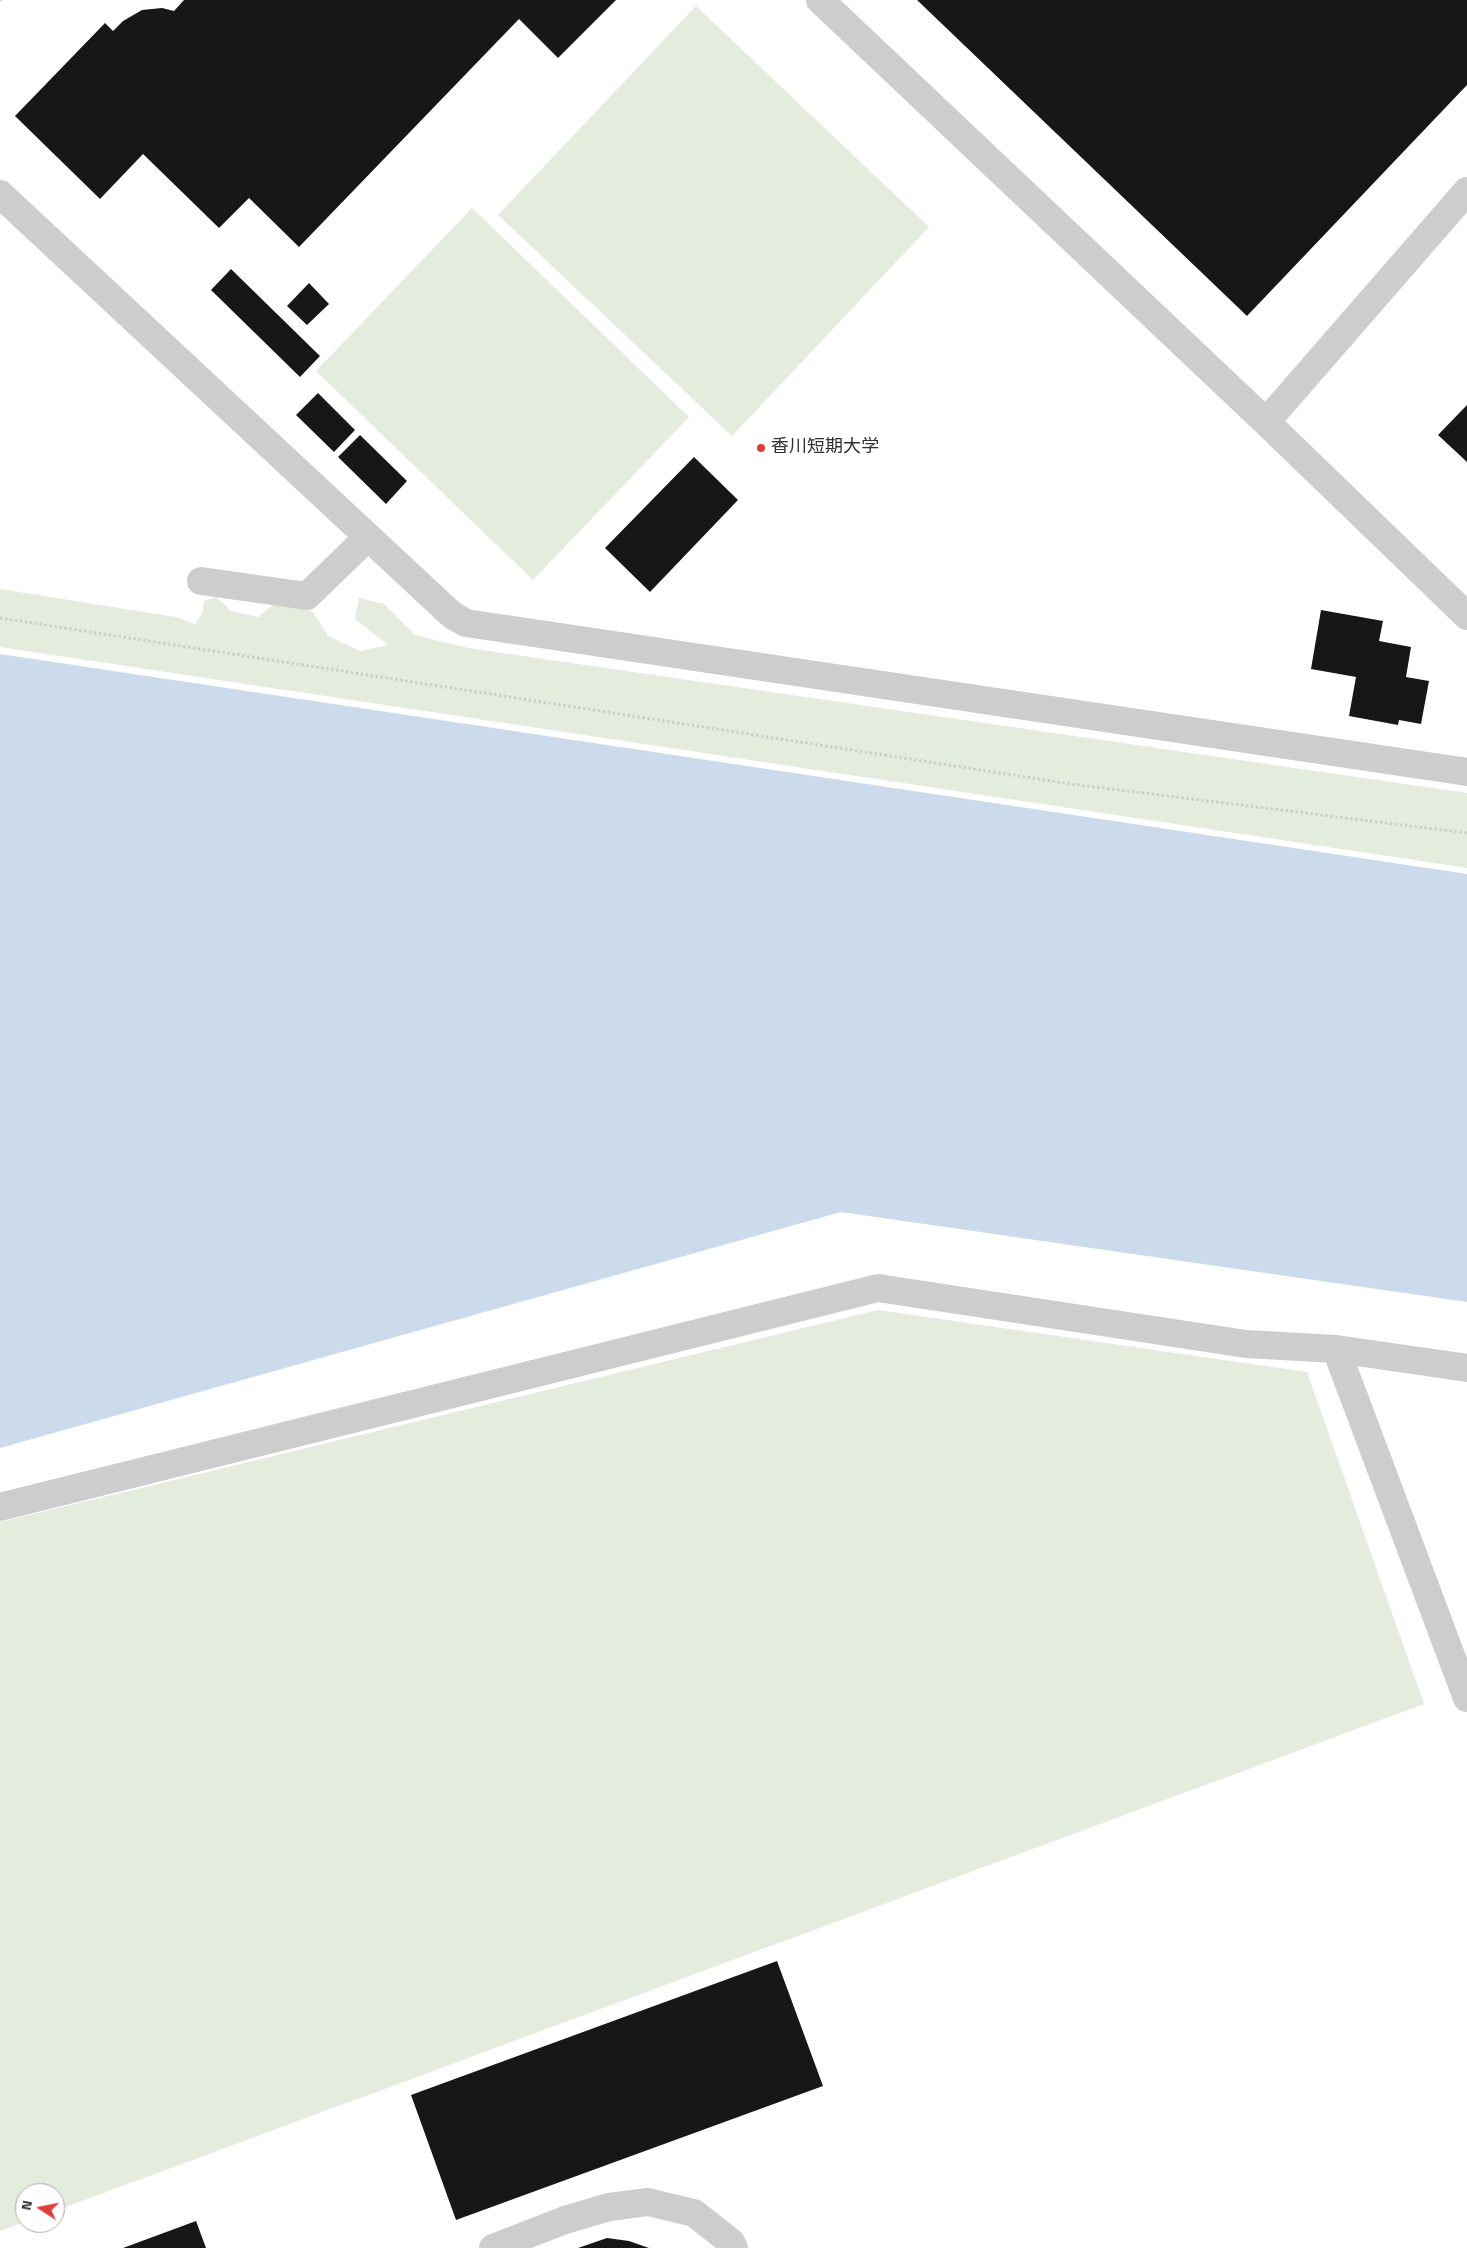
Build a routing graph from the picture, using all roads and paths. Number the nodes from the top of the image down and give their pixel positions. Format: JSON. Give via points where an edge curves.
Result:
{"nodes":[{"id":1,"x":820,"y":0,"type":"edge"},
{"id":2,"x":1467,"y":191,"type":"edge"},
{"id":3,"x":0,"y":194,"type":"edge"},
{"id":4,"x":1266,"y":422,"type":"junction"},
{"id":5,"x":368,"y":537,"type":"junction"},
{"id":6,"x":201,"y":581,"type":"dead end"},
{"id":7,"x":1467,"y":616,"type":"edge"},
{"id":8,"x":0,"y":618,"type":"edge"},
{"id":9,"x":1467,"y":772,"type":"edge"},
{"id":10,"x":1467,"y":833,"type":"edge"},
{"id":11,"x":1336,"y":1349,"type":"junction"},
{"id":12,"x":1467,"y":1368,"type":"edge"},
{"id":13,"x":0,"y":1507,"type":"edge"},
{"id":14,"x":1467,"y":1698,"type":"edge"},
{"id":15,"x":493,"y":2248,"type":"edge"},
{"id":16,"x":734,"y":2248,"type":"edge"}],
"edges":[{"from":1,"to":4,"type":"street"},
{"from":2,"to":4,"type":"street"},
{"from":3,"to":5,"type":"street"},
{"from":4,"to":7,"type":"street"},
{"from":5,"to":6,"type":"street","via":[[307,596]]},
{"from":5,"to":9,"type":"street","via":[[452,615],[466,623]]},
{"from":8,"to":10,"type":"path","via":[[1071,784]]},
{"from":11,"to":12,"type":"street"},
{"from":11,"to":13,"type":"street","via":[[1246,1344],[878,1288]]},
{"from":11,"to":14,"type":"street"},
{"from":15,"to":16,"type":"street","via":[[591,2212],[648,2202],[694,2213],[731,2242]]}]}
